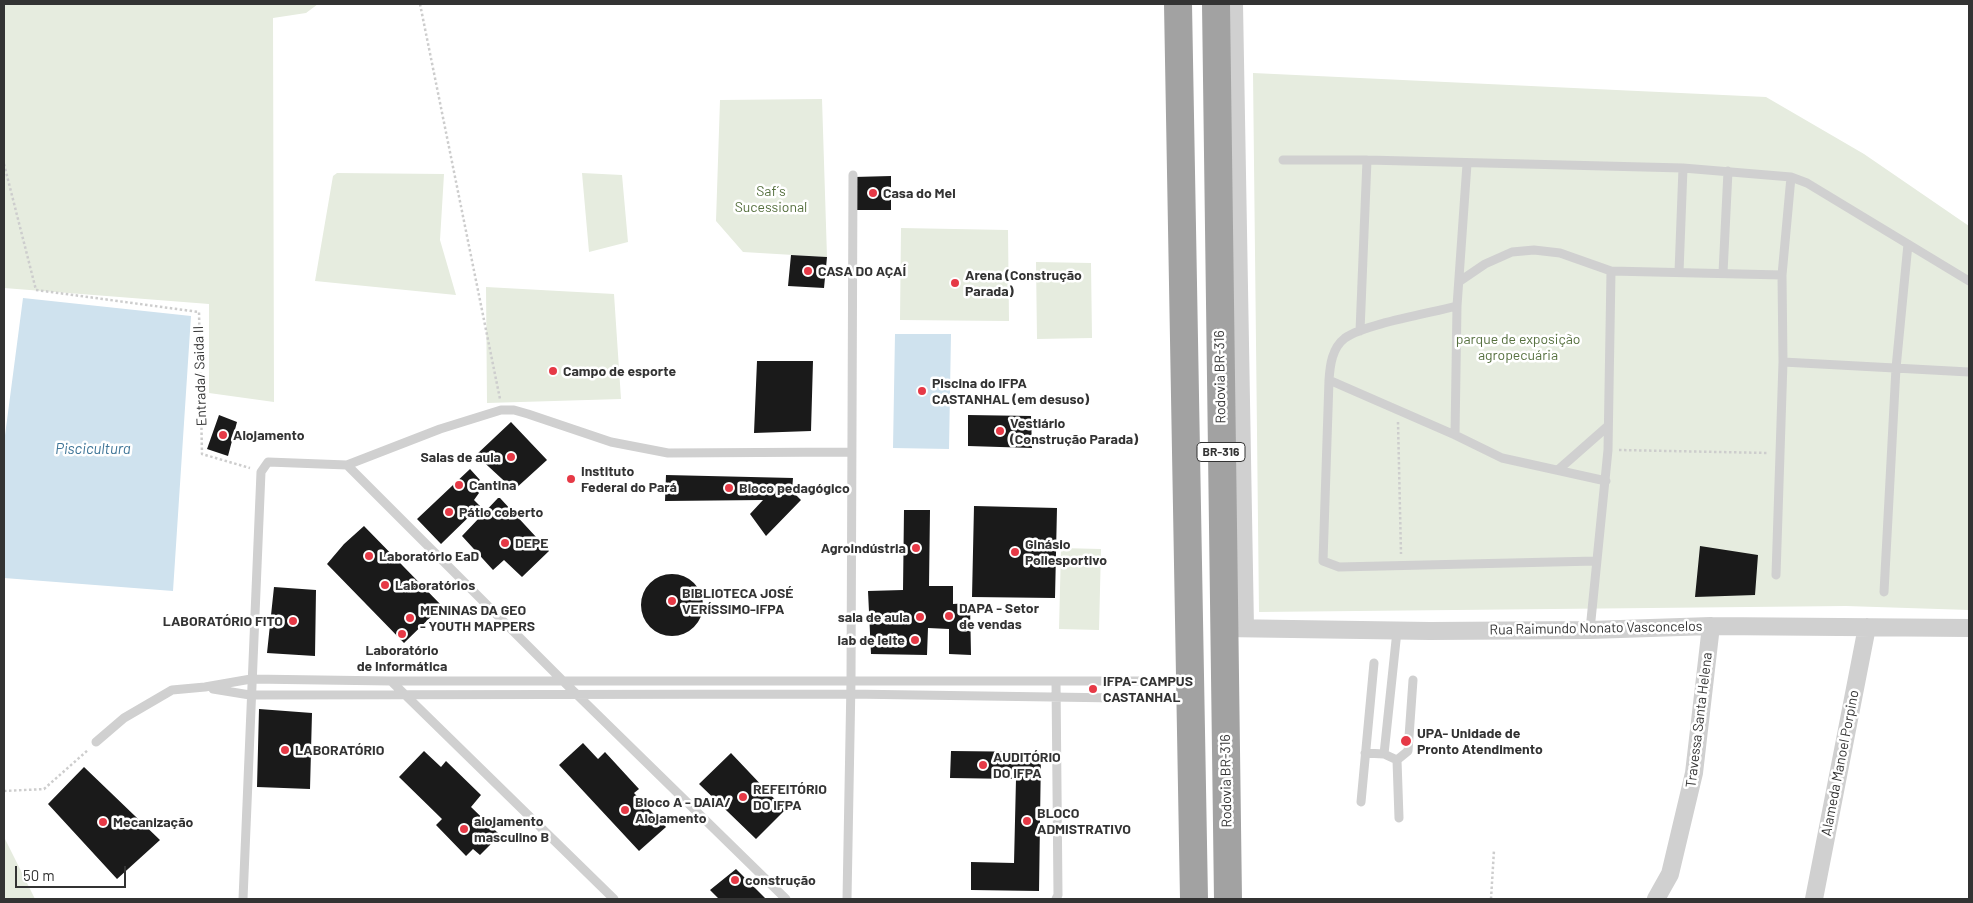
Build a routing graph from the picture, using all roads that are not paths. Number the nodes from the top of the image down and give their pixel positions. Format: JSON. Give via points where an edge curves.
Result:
{"nodes":[{"id":1,"x":1178,"y":4,"type":"edge"},
{"id":2,"x":1216,"y":4,"type":"edge"},
{"id":3,"x":1234,"y":4,"type":"edge"},
{"id":4,"x":1283,"y":160,"type":"dead end"},
{"id":5,"x":1367,"y":160,"type":"junction"},
{"id":6,"x":1467,"y":164,"type":"junction"},
{"id":7,"x":1683,"y":168,"type":"junction"},
{"id":8,"x":1728,"y":171,"type":"junction"},
{"id":9,"x":852,"y":175,"type":"dead end"},
{"id":10,"x":1791,"y":177,"type":"junction"},
{"id":11,"x":1908,"y":244,"type":"junction"},
{"id":12,"x":1611,"y":270,"type":"junction"},
{"id":13,"x":1679,"y":272,"type":"junction"},
{"id":14,"x":1723,"y":273,"type":"junction"},
{"id":15,"x":1782,"y":275,"type":"junction"},
{"id":16,"x":1969,"y":280,"type":"edge"},
{"id":17,"x":1460,"y":281,"type":"junction"},
{"id":18,"x":1457,"y":306,"type":"junction"},
{"id":19,"x":1360,"y":331,"type":"junction"},
{"id":20,"x":1783,"y":362,"type":"junction"},
{"id":21,"x":1896,"y":368,"type":"junction"},
{"id":22,"x":1969,"y":372,"type":"edge"},
{"id":23,"x":1330,"y":380,"type":"junction"},
{"id":24,"x":1608,"y":426,"type":"junction"},
{"id":25,"x":1455,"y":435,"type":"junction"},
{"id":26,"x":851,"y":452,"type":"junction"},
{"id":27,"x":348,"y":464,"type":"junction"},
{"id":28,"x":1558,"y":470,"type":"junction"},
{"id":29,"x":1606,"y":481,"type":"junction"},
{"id":30,"x":1596,"y":561,"type":"junction"},
{"id":31,"x":1776,"y":575,"type":"dead end"},
{"id":32,"x":1884,"y":592,"type":"dead end"},
{"id":33,"x":1711,"y":626,"type":"junction"},
{"id":34,"x":1867,"y":627,"type":"junction"},
{"id":35,"x":1234,"y":628,"type":"junction"},
{"id":36,"x":1969,"y":628,"type":"edge"},
{"id":37,"x":1590,"y":630,"type":"junction"},
{"id":38,"x":1397,"y":631,"type":"junction"},
{"id":39,"x":1374,"y":663,"type":"dead end"},
{"id":40,"x":251,"y":679,"type":"junction"},
{"id":41,"x":562,"y":680,"type":"junction"},
{"id":42,"x":1413,"y":680,"type":"dead end"},
{"id":43,"x":391,"y":681,"type":"junction"},
{"id":44,"x":851,"y":681,"type":"junction"},
{"id":45,"x":1056,"y":681,"type":"junction"},
{"id":46,"x":205,"y":687,"type":"junction"},
{"id":47,"x":1192,"y":690,"type":"junction"},
{"id":48,"x":850,"y":694,"type":"junction"},
{"id":49,"x":250,"y":695,"type":"junction"},
{"id":50,"x":579,"y":695,"type":"junction"},
{"id":51,"x":405,"y":696,"type":"junction"},
{"id":52,"x":1056,"y":696,"type":"junction"},
{"id":53,"x":96,"y":742,"type":"road end"},
{"id":54,"x":1365,"y":753,"type":"junction"},
{"id":55,"x":1384,"y":754,"type":"junction"},
{"id":56,"x":1397,"y":760,"type":"junction"},
{"id":57,"x":1361,"y":802,"type":"dead end"},
{"id":58,"x":1399,"y":818,"type":"dead end"},
{"id":59,"x":1194,"y":855,"type":"junction"},
{"id":60,"x":243,"y":899,"type":"edge"},
{"id":61,"x":614,"y":899,"type":"edge"},
{"id":62,"x":786,"y":899,"type":"edge"},
{"id":63,"x":847,"y":899,"type":"edge"},
{"id":64,"x":1056,"y":899,"type":"edge"},
{"id":65,"x":1183,"y":899,"type":"edge"},
{"id":66,"x":1194,"y":899,"type":"edge"},
{"id":67,"x":1228,"y":899,"type":"edge"},
{"id":68,"x":1656,"y":899,"type":"edge"},
{"id":69,"x":1814,"y":899,"type":"edge"}],
"edges":[{"from":1,"to":47,"type":"highway","number":"BR-316"},
{"from":2,"to":35,"type":"highway","name":"Rodovia BR-316","number":"BR-316"},
{"from":3,"to":35,"type":"street"},
{"from":4,"to":5,"type":"lane"},
{"from":5,"to":6,"type":"lane"},
{"from":5,"to":19,"type":"lane"},
{"from":6,"to":7,"type":"lane"},
{"from":6,"to":17,"type":"lane"},
{"from":7,"to":8,"type":"lane"},
{"from":7,"to":13,"type":"lane"},
{"from":8,"to":10,"type":"lane"},
{"from":8,"to":14,"type":"lane"},
{"from":9,"to":26,"type":"lane"},
{"from":10,"to":11,"type":"lane","via":[[1807,183]]},
{"from":10,"to":15,"type":"lane"},
{"from":11,"to":16,"type":"lane"},
{"from":11,"to":21,"type":"lane"},
{"from":12,"to":13,"type":"lane"},
{"from":12,"to":17,"type":"lane","via":[[1560,253],[1534,250],[1512,252],[1485,264]]},
{"from":12,"to":24,"type":"lane"},
{"from":13,"to":14,"type":"lane"},
{"from":14,"to":15,"type":"lane"},
{"from":15,"to":20,"type":"lane"},
{"from":17,"to":18,"type":"lane"},
{"from":18,"to":19,"type":"lane"},
{"from":18,"to":25,"type":"lane"},
{"from":19,"to":23,"type":"lane","via":[[1345,338],[1334,351]]},
{"from":20,"to":21,"type":"lane"},
{"from":20,"to":31,"type":"lane"},
{"from":21,"to":22,"type":"lane"},
{"from":21,"to":32,"type":"lane"},
{"from":23,"to":25,"type":"lane"},
{"from":23,"to":30,"type":"lane","via":[[1323,561],[1339,568]]},
{"from":24,"to":28,"type":"lane"},
{"from":24,"to":29,"type":"lane"},
{"from":25,"to":28,"type":"lane","via":[[1502,458]]},
{"from":26,"to":27,"type":"lane","via":[[668,453],[611,442],[528,414],[501,410]]},
{"from":26,"to":44,"type":"lane"},
{"from":27,"to":40,"type":"lane","via":[[268,462],[260,472]]},
{"from":27,"to":41,"type":"lane"},
{"from":28,"to":29,"type":"lane"},
{"from":29,"to":30,"type":"lane"},
{"from":30,"to":37,"type":"lane"},
{"from":33,"to":34,"type":"street","name":"Rua Raimundo Nonato Vasconcelos"},
{"from":33,"to":37,"type":"street","name":"Rua Raimundo Nonato Vasconcelos"},
{"from":33,"to":68,"type":"street","name":"Travessa Santa Helena","via":[[1694,774],[1670,874]]},
{"from":34,"to":36,"type":"street","name":"Rua Raimundo Nonato Vasconcelos"},
{"from":34,"to":69,"type":"street","name":"Alameda Manoel Porpino"},
{"from":35,"to":38,"type":"street","name":"Rua Raimundo Nonato Vasconcelos"},
{"from":35,"to":67,"type":"highway","name":"Rodovia BR-316","number":"BR-316"},
{"from":37,"to":38,"type":"street","name":"Rua Raimundo Nonato Vasconcelos"},
{"from":38,"to":55,"type":"lane"},
{"from":39,"to":54,"type":"lane"},
{"from":40,"to":43,"type":"lane"},
{"from":40,"to":46,"type":"lane"},
{"from":40,"to":49,"type":"lane"},
{"from":41,"to":43,"type":"lane"},
{"from":41,"to":44,"type":"lane"},
{"from":41,"to":50,"type":"lane"},
{"from":42,"to":56,"type":"lane","via":[[1408,751]]},
{"from":43,"to":51,"type":"lane"},
{"from":44,"to":45,"type":"lane"},
{"from":44,"to":48,"type":"lane"},
{"from":45,"to":47,"type":"lane"},
{"from":45,"to":52,"type":"lane"},
{"from":46,"to":49,"type":"lane"},
{"from":46,"to":53,"type":"lane","via":[[172,690],[159,696],[124,718]]},
{"from":47,"to":52,"type":"lane"},
{"from":47,"to":59,"type":"highway","number":"BR-316"},
{"from":48,"to":50,"type":"lane"},
{"from":48,"to":52,"type":"lane"},
{"from":48,"to":63,"type":"lane"},
{"from":49,"to":51,"type":"lane"},
{"from":49,"to":60,"type":"lane"},
{"from":50,"to":51,"type":"lane"},
{"from":50,"to":62,"type":"lane"},
{"from":51,"to":61,"type":"lane"},
{"from":52,"to":64,"type":"lane"},
{"from":54,"to":55,"type":"lane"},
{"from":54,"to":57,"type":"lane"},
{"from":55,"to":56,"type":"lane"},
{"from":56,"to":58,"type":"lane"},
{"from":59,"to":65,"type":"highway"},
{"from":59,"to":66,"type":"highway","number":"BR-316"}]}
